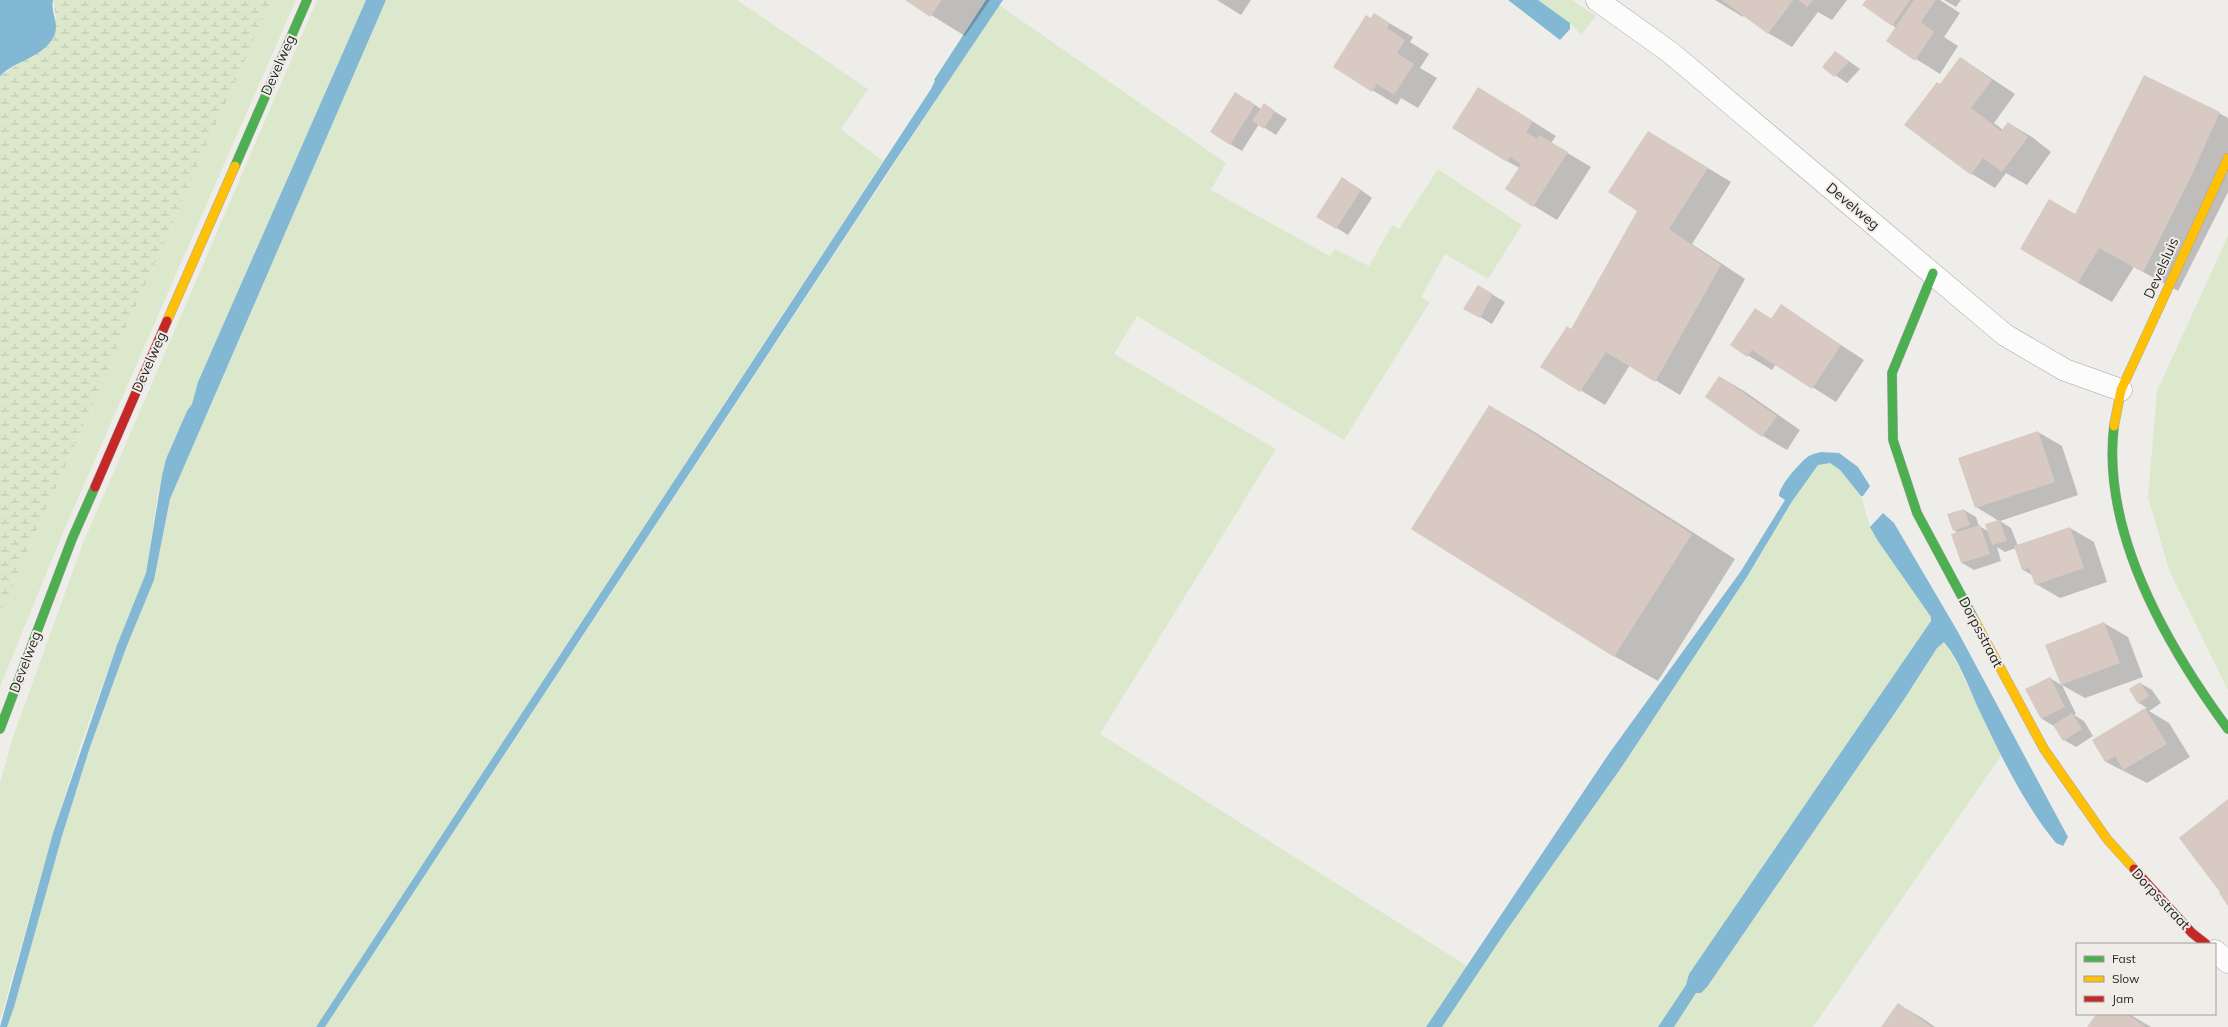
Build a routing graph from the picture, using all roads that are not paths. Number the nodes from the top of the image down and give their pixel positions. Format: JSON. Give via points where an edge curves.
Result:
{"nodes":[{"id":1,"x":307,"y":0,"type":"edge"},
{"id":2,"x":1597,"y":0,"type":"edge"},
{"id":3,"x":2228,"y":158,"type":"edge"},
{"id":4,"x":1933,"y":273,"type":"junction"},
{"id":5,"x":2121,"y":390,"type":"junction"},
{"id":6,"x":0,"y":729,"type":"edge"},
{"id":7,"x":2228,"y":729,"type":"edge"},
{"id":8,"x":2205,"y":943,"type":"edge"},
{"id":9,"x":2216,"y":952,"type":"edge"},
{"id":10,"x":2228,"y":962,"type":"edge"}],
"edges":[{"from":1,"to":6,"type":"street","name":"Develweg","via":[[72,539]]},
{"from":2,"to":4,"type":"street","name":"Develweg","via":[[1671,53]]},
{"from":3,"to":5,"type":"street","name":"Develsluis"},
{"from":4,"to":5,"type":"street","name":"Develweg","via":[[2005,335],[2064,370]]},
{"from":4,"to":8,"type":"street","name":"Dorpsstraat","via":[[1892,373],[1893,440],[1917,513],[2044,749],[2107,839]]},
{"from":5,"to":7,"type":"street","via":[[2113,431],[2114,466],[2125,536],[2152,607],[2203,697]]},
{"from":9,"to":10,"type":"street"}]}
